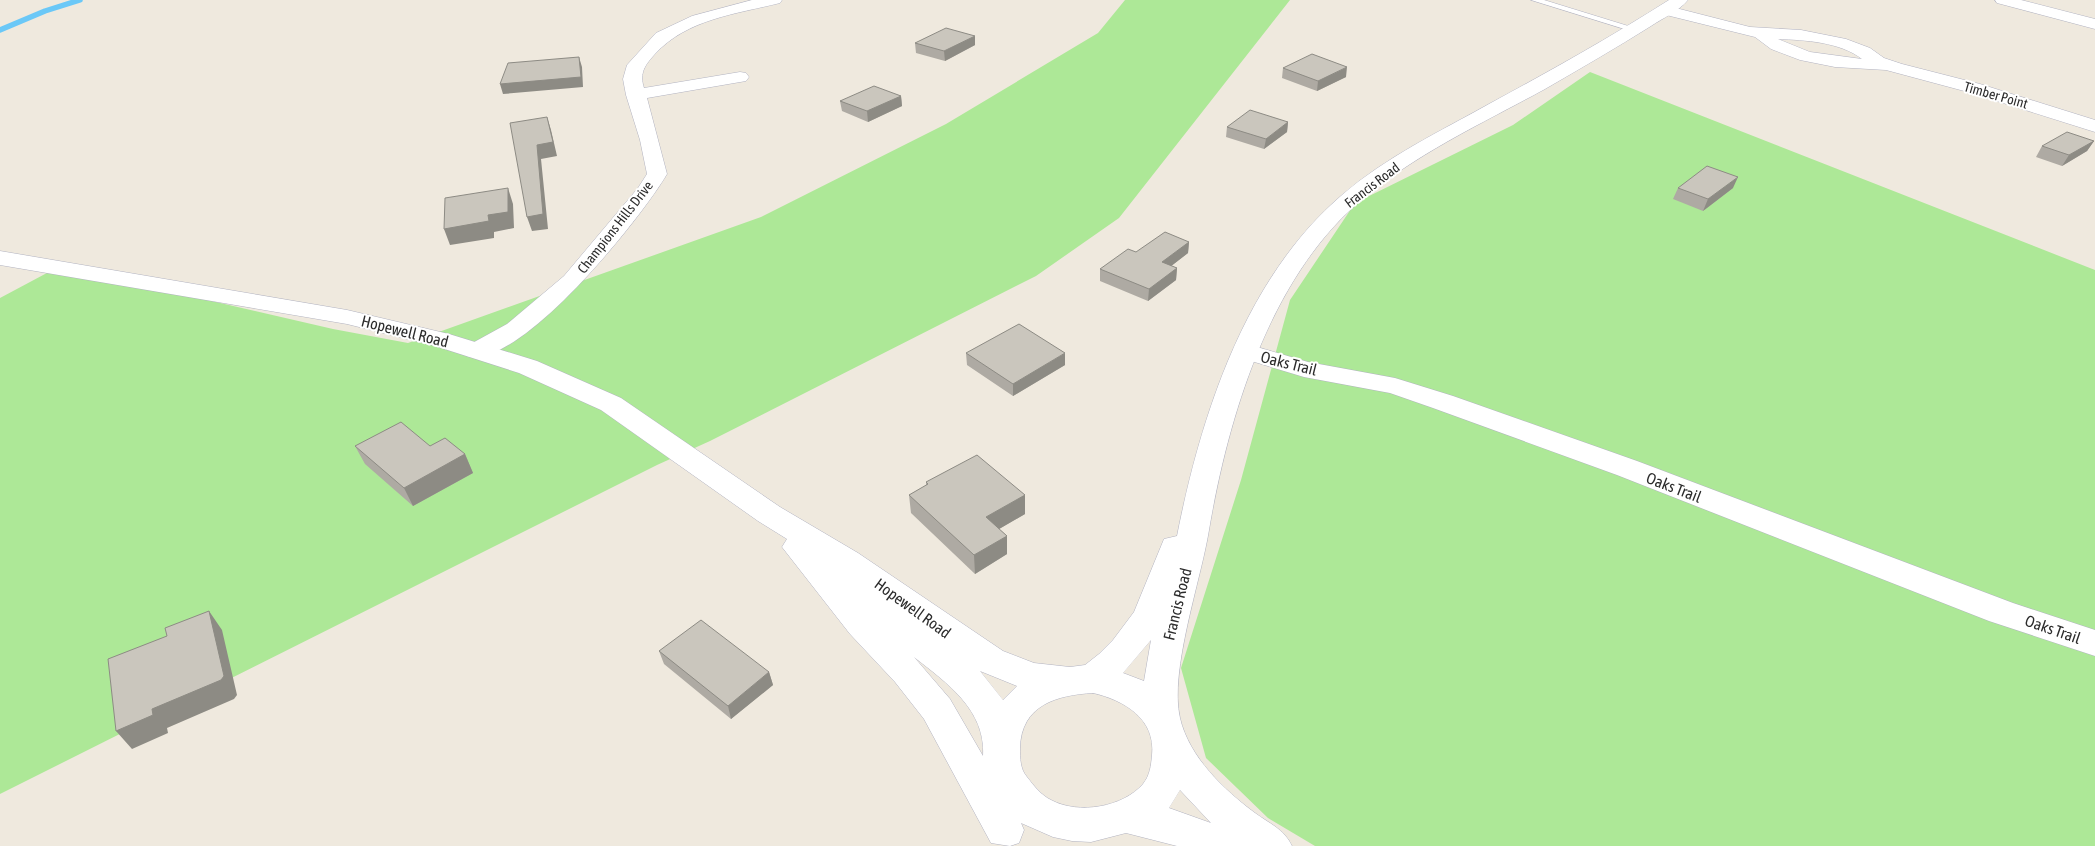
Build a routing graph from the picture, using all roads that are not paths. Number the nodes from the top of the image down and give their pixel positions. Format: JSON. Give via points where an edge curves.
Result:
{"nodes":[{"id":1,"x":774,"y":0,"type":"edge"},
{"id":2,"x":1535,"y":0,"type":"edge"},
{"id":3,"x":2003,"y":0,"type":"edge"},
{"id":4,"x":1672,"y":5,"type":"edge"},
{"id":5,"x":2095,"y":24,"type":"edge"},
{"id":6,"x":1634,"y":29,"type":"junction"},
{"id":7,"x":740,"y":77,"type":"dead end"},
{"id":8,"x":636,"y":95,"type":"junction"},
{"id":9,"x":2095,"y":126,"type":"edge"},
{"id":10,"x":0,"y":258,"type":"edge"},
{"id":11,"x":476,"y":351,"type":"junction"},
{"id":12,"x":1247,"y":352,"type":"junction"},
{"id":13,"x":1200,"y":491,"type":"junction"},
{"id":14,"x":769,"y":514,"type":"junction"},
{"id":15,"x":797,"y":547,"type":"junction"},
{"id":16,"x":2095,"y":643,"type":"edge"},
{"id":17,"x":1080,"y":680,"type":"junction"},
{"id":18,"x":1167,"y":733,"type":"junction"},
{"id":19,"x":1001,"y":742,"type":"junction"},
{"id":20,"x":1011,"y":785,"type":"junction"},
{"id":21,"x":1108,"y":829,"type":"edge"},
{"id":22,"x":1003,"y":838,"type":"edge"},
{"id":23,"x":1218,"y":846,"type":"edge"},
{"id":24,"x":1272,"y":846,"type":"edge"}],
"edges":[{"from":1,"to":8,"type":"street","name":"Champions Hills Drive","via":[[719,12],[662,37],[636,65],[632,79]]},
{"from":2,"to":6,"type":"lane"},
{"from":3,"to":5,"type":"street"},
{"from":4,"to":6,"type":"street","name":"Francis Road"},
{"from":4,"to":9,"type":"street","name":"Timber Point","via":[[1750,32],[1785,50],[1841,64],[1896,68]]},
{"from":6,"to":12,"type":"street","name":"Francis Road","via":[[1424,148],[1351,199],[1319,229],[1291,265],[1272,296]]},
{"from":7,"to":8,"type":"street"},
{"from":8,"to":11,"type":"street","name":"Champions Hills Drive","via":[[657,174],[647,192],[572,281],[516,329]]},
{"from":10,"to":11,"type":"street","name":"Hopewell Road","via":[[347,317]]},
{"from":11,"to":14,"type":"street","name":"Hopewell Road","via":[[528,366],[611,404]]},
{"from":12,"to":13,"type":"street","name":"Francis Road"},
{"from":12,"to":16,"type":"street","name":"Oaks Trail","via":[[1304,369],[1395,386],[1443,402],[1626,468],[2001,612]]},
{"from":13,"to":17,"type":"street","name":"Francis Road","via":[[1148,620],[1122,654]]},
{"from":13,"to":18,"type":"street","name":"Francis Road","via":[[1191,547],[1163,661],[1159,696]]},
{"from":14,"to":15,"type":"street","name":"Hopewell Road"},
{"from":14,"to":17,"type":"street","name":"Hopewell Road","via":[[847,560],[991,661],[1032,676]]},
{"from":15,"to":19,"type":"street","name":"Hopewell Road","via":[[964,677],[991,712]]},
{"from":15,"to":22,"type":"street","via":[[937,709]]},
{"from":17,"to":18,"type":"street","via":[[1120,685],[1144,698]]},
{"from":17,"to":19,"type":"street","via":[[1043,688],[1023,702],[1008,720]]},
{"from":18,"to":21,"type":"street","via":[[1171,769],[1162,788],[1148,804]]},
{"from":18,"to":24,"type":"street","via":[[1189,775],[1207,796]]},
{"from":19,"to":20,"type":"street","via":[[1002,764]]},
{"from":20,"to":21,"type":"street","via":[[1028,805],[1052,819]]},
{"from":20,"to":22,"type":"street"},
{"from":21,"to":23,"type":"street","via":[[1182,829]]}]}
